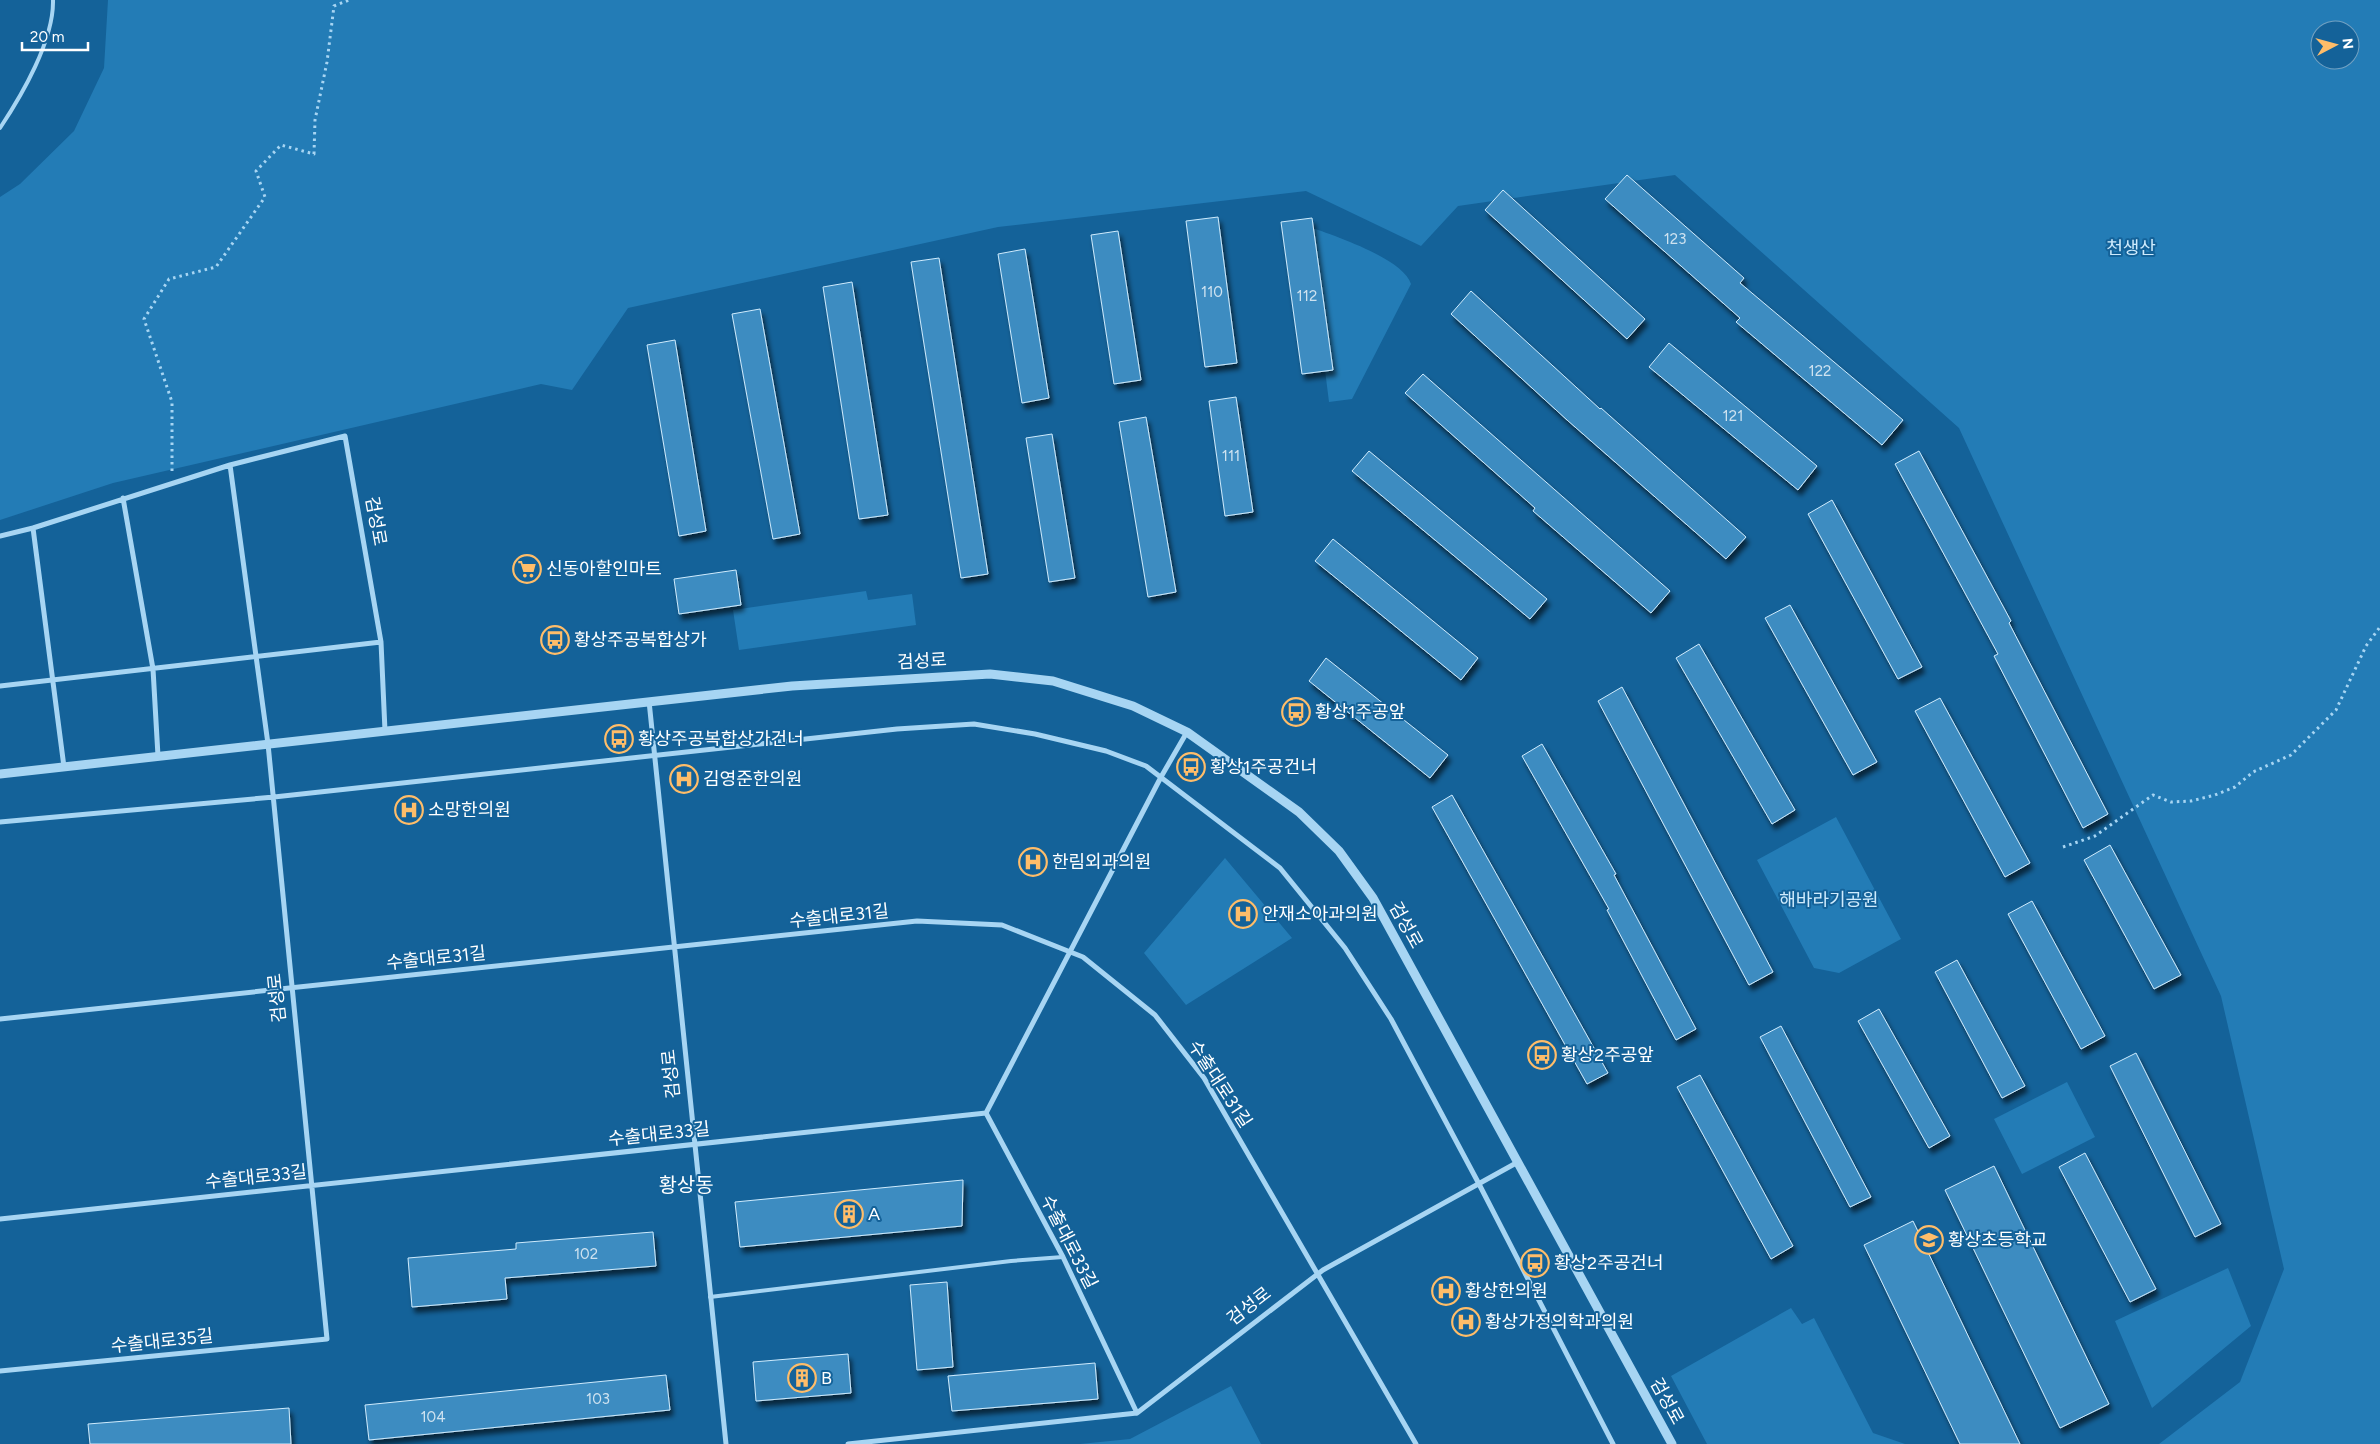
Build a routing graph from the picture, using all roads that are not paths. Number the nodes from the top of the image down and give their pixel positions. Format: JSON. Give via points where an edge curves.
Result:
{"nodes":[{"id":1,"x":53,"y":0,"type":"edge"},
{"id":2,"x":0,"y":128,"type":"edge"},
{"id":3,"x":230,"y":465,"type":"junction"},
{"id":4,"x":123,"y":498,"type":"junction"},
{"id":5,"x":33,"y":528,"type":"junction"},
{"id":6,"x":0,"y":536,"type":"edge"},
{"id":7,"x":381,"y":642,"type":"junction"},
{"id":8,"x":258,"y":657,"type":"junction"},
{"id":9,"x":153,"y":669,"type":"junction"},
{"id":10,"x":52,"y":682,"type":"junction"},
{"id":11,"x":0,"y":686,"type":"edge"},
{"id":12,"x":649,"y":701,"type":"junction"},
{"id":13,"x":385,"y":731,"type":"junction"},
{"id":14,"x":1187,"y":732,"type":"junction"},
{"id":15,"x":268,"y":744,"type":"junction"},
{"id":16,"x":655,"y":755,"type":"junction"},
{"id":17,"x":158,"y":756,"type":"junction"},
{"id":18,"x":64,"y":767,"type":"junction"},
{"id":19,"x":0,"y":774,"type":"edge"},
{"id":20,"x":1161,"y":777,"type":"junction"},
{"id":21,"x":274,"y":797,"type":"junction"},
{"id":22,"x":0,"y":822,"type":"edge"},
{"id":23,"x":674,"y":947,"type":"junction"},
{"id":24,"x":1070,"y":952,"type":"junction"},
{"id":25,"x":292,"y":987,"type":"junction"},
{"id":26,"x":0,"y":1019,"type":"edge"},
{"id":27,"x":986,"y":1113,"type":"junction"},
{"id":28,"x":695,"y":1144,"type":"junction"},
{"id":29,"x":1518,"y":1162,"type":"junction"},
{"id":30,"x":1479,"y":1184,"type":"junction"},
{"id":31,"x":312,"y":1185,"type":"junction"},
{"id":32,"x":0,"y":1219,"type":"edge"},
{"id":33,"x":1062,"y":1257,"type":"junction"},
{"id":34,"x":1318,"y":1274,"type":"junction"},
{"id":35,"x":710,"y":1296,"type":"junction"},
{"id":36,"x":327,"y":1339,"type":"joint"},
{"id":37,"x":0,"y":1371,"type":"edge"},
{"id":38,"x":1137,"y":1414,"type":"junction"},
{"id":39,"x":726,"y":1444,"type":"edge"},
{"id":40,"x":848,"y":1444,"type":"edge"},
{"id":41,"x":1416,"y":1444,"type":"edge"},
{"id":42,"x":1613,"y":1444,"type":"edge"},
{"id":43,"x":1672,"y":1444,"type":"edge"}],
"edges":[{"from":1,"to":2,"type":"lane","via":[[53,12],[41,51],[14,108]]},
{"from":3,"to":4,"type":"street","name":"검성로"},
{"from":3,"to":7,"type":"street","name":"검성로","via":[[345,436]]},
{"from":3,"to":8,"type":"street","name":"검성로"},
{"from":4,"to":5,"type":"street","name":"검성로"},
{"from":4,"to":9,"type":"street"},
{"from":5,"to":6,"type":"street","name":"검성로"},
{"from":5,"to":10,"type":"street"},
{"from":7,"to":8,"type":"street"},
{"from":7,"to":13,"type":"street","name":"검성로"},
{"from":8,"to":9,"type":"street"},
{"from":8,"to":15,"type":"street","name":"검성로"},
{"from":9,"to":10,"type":"street"},
{"from":9,"to":17,"type":"street"},
{"from":10,"to":11,"type":"street"},
{"from":10,"to":18,"type":"street"},
{"from":12,"to":13,"type":"street","name":"검성로"},
{"from":12,"to":14,"type":"street","name":"검성로","via":[[792,686],[990,674],[1062,684],[1133,706]]},
{"from":12,"to":16,"type":"street","name":"검성로"},
{"from":13,"to":15,"type":"street","name":"검성로"},
{"from":14,"to":20,"type":"street"},
{"from":14,"to":29,"type":"street","name":"검성로","via":[[1299,812],[1339,852],[1373,898]]},
{"from":15,"to":17,"type":"street","name":"검성로"},
{"from":15,"to":21,"type":"street","name":"검성로"},
{"from":16,"to":20,"type":"street","via":[[974,724],[1035,734],[1106,752],[1146,766]]},
{"from":16,"to":21,"type":"street"},
{"from":16,"to":23,"type":"street","name":"검성로"},
{"from":17,"to":18,"type":"street","name":"검성로"},
{"from":18,"to":19,"type":"street","name":"검성로"},
{"from":20,"to":24,"type":"street"},
{"from":20,"to":30,"type":"street","via":[[1280,868],[1345,948],[1391,1019]]},
{"from":21,"to":22,"type":"street"},
{"from":21,"to":25,"type":"street","name":"검성로"},
{"from":23,"to":24,"type":"street","name":"수출대로31길","via":[[918,921],[1002,925]]},
{"from":23,"to":25,"type":"street","name":"수출대로31길"},
{"from":23,"to":28,"type":"street","name":"검성로"},
{"from":24,"to":27,"type":"street"},
{"from":24,"to":34,"type":"street","name":"수출대로31길","via":[[1083,957],[1155,1015],[1204,1078]]},
{"from":25,"to":26,"type":"street","name":"수출대로31길"},
{"from":25,"to":31,"type":"street","name":"검성로"},
{"from":27,"to":28,"type":"street","name":"수출대로33길"},
{"from":27,"to":33,"type":"street","name":"수출대로33길"},
{"from":28,"to":31,"type":"street","name":"수출대로33길"},
{"from":28,"to":35,"type":"street","name":"검성로"},
{"from":29,"to":30,"type":"street","name":"검성로"},
{"from":29,"to":43,"type":"street","name":"검성로"},
{"from":30,"to":34,"type":"street","name":"검성로"},
{"from":30,"to":42,"type":"street"},
{"from":31,"to":32,"type":"street","name":"수출대로33길"},
{"from":31,"to":36,"type":"street","name":"검성로"},
{"from":33,"to":35,"type":"lane"},
{"from":33,"to":38,"type":"street","name":"수출대로33길"},
{"from":34,"to":38,"type":"street","name":"검성로"},
{"from":34,"to":41,"type":"street","name":"수출대로31길"},
{"from":35,"to":39,"type":"street","name":"검성로"},
{"from":36,"to":37,"type":"street","name":"수출대로35길"},
{"from":38,"to":40,"type":"street"}]}
